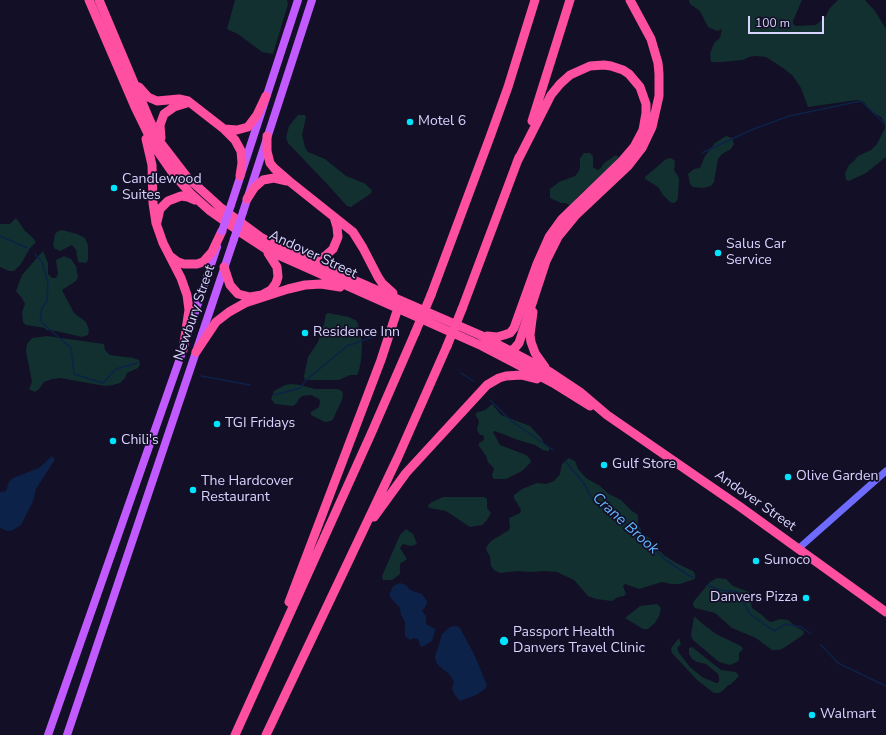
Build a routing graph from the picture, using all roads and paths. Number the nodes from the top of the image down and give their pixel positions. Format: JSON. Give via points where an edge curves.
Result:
{"nodes":[{"id":1,"x":89,"y":0,"type":"edge"},
{"id":2,"x":99,"y":0,"type":"edge"},
{"id":3,"x":298,"y":0,"type":"edge"},
{"id":4,"x":312,"y":0,"type":"edge"},
{"id":5,"x":535,"y":0,"type":"edge"},
{"id":6,"x":570,"y":0,"type":"edge"},
{"id":7,"x":630,"y":0,"type":"edge"},
{"id":8,"x":132,"y":77,"type":"junction"},
{"id":9,"x":266,"y":96,"type":"junction"},
{"id":10,"x":193,"y":104,"type":"junction"},
{"id":11,"x":142,"y":122,"type":"junction"},
{"id":12,"x":224,"y":129,"type":"junction"},
{"id":13,"x":267,"y":136,"type":"junction"},
{"id":14,"x":166,"y":150,"type":"junction"},
{"id":15,"x":518,"y":162,"type":"junction"},
{"id":16,"x":240,"y":176,"type":"junction"},
{"id":17,"x":289,"y":181,"type":"junction"},
{"id":18,"x":247,"y":199,"type":"junction"},
{"id":19,"x":202,"y":203,"type":"junction"},
{"id":20,"x":334,"y":217,"type":"junction"},
{"id":21,"x":156,"y":223,"type":"junction"},
{"id":22,"x":222,"y":231,"type":"junction"},
{"id":23,"x":258,"y":244,"type":"junction"},
{"id":24,"x":167,"y":254,"type":"junction"},
{"id":25,"x":301,"y":257,"type":"junction"},
{"id":26,"x":224,"y":267,"type":"junction"},
{"id":27,"x":361,"y":292,"type":"junction"},
{"id":28,"x":536,"y":294,"type":"junction"},
{"id":29,"x":406,"y":302,"type":"junction"},
{"id":30,"x":398,"y":309,"type":"junction"},
{"id":31,"x":421,"y":309,"type":"junction"},
{"id":32,"x":480,"y":335,"type":"junction"},
{"id":33,"x":183,"y":350,"type":"junction"},
{"id":34,"x":492,"y":351,"type":"junction"},
{"id":35,"x":511,"y":351,"type":"junction"},
{"id":36,"x":196,"y":352,"type":"junction"},
{"id":37,"x":550,"y":372,"type":"junction"},
{"id":38,"x":553,"y":383,"type":"junction"},
{"id":39,"x":607,"y":415,"type":"junction"},
{"id":40,"x":886,"y":471,"type":"edge"},
{"id":41,"x":358,"y":542,"type":"junction"},
{"id":42,"x":798,"y":549,"type":"junction"},
{"id":43,"x":886,"y":612,"type":"edge"},
{"id":44,"x":259,"y":680,"type":"junction"},
{"id":45,"x":48,"y":735,"type":"edge"},
{"id":46,"x":67,"y":735,"type":"edge"},
{"id":47,"x":235,"y":735,"type":"edge"},
{"id":48,"x":266,"y":735,"type":"edge"}],
"edges":[{"from":1,"to":11,"type":"highway","name":"Andover Street"},
{"from":2,"to":8,"type":"highway","name":"Andover Street"},
{"from":3,"to":9,"type":"main road","name":"Newbury Street"},
{"from":4,"to":13,"type":"main road","name":"Newbury Street"},
{"from":5,"to":44,"type":"highway","bridge":true,"via":[[490,137],[431,295]]},
{"from":6,"to":15,"type":"highway"},
{"from":7,"to":28,"type":"highway","via":[[650,40],[658,63],[659,96],[654,122],[635,158],[576,215],[558,237],[546,261]]},
{"from":8,"to":10,"type":"highway","via":[[152,99],[162,102],[184,100]]},
{"from":8,"to":14,"type":"highway","name":"Andover Street","via":[[155,132]]},
{"from":9,"to":12,"type":"highway","via":[[248,127],[237,130]]},
{"from":9,"to":16,"type":"main road","name":"Newbury Street"},
{"from":10,"to":12,"type":"highway"},
{"from":10,"to":14,"type":"highway","via":[[174,106],[164,114],[160,132]]},
{"from":11,"to":19,"type":"highway","name":"Andover Street","via":[[165,164]]},
{"from":11,"to":21,"type":"highway","via":[[152,165]]},
{"from":12,"to":16,"type":"highway","via":[[241,151]]},
{"from":13,"to":17,"type":"highway","via":[[270,163]]},
{"from":13,"to":18,"type":"main road","name":"Newbury Street"},
{"from":14,"to":25,"type":"highway","name":"Andover Street","via":[[187,178],[220,207],[262,238]]},
{"from":15,"to":32,"type":"highway","via":[[551,95],[570,75],[590,66],[611,66],[629,74],[640,87],[645,99],[646,113],[643,130],[634,146],[552,232],[510,333],[497,337]]},
{"from":15,"to":41,"type":"highway","bridge":true,"via":[[447,346]]},
{"from":16,"to":22,"type":"main road","name":"Newbury Street","bridge":true},
{"from":17,"to":18,"type":"highway","via":[[281,178],[263,180]]},
{"from":17,"to":20,"type":"highway"},
{"from":18,"to":26,"type":"main road","name":"Newbury Street","bridge":true},
{"from":19,"to":21,"type":"highway","via":[[188,197],[174,198],[160,209]]},
{"from":19,"to":23,"type":"highway","name":"Andover Street"},
{"from":20,"to":25,"type":"highway","via":[[338,238],[333,249],[324,257]]},
{"from":20,"to":29,"type":"highway","via":[[356,236],[382,283]]},
{"from":21,"to":24,"type":"highway"},
{"from":22,"to":24,"type":"highway","via":[[212,252],[203,262],[184,264]]},
{"from":22,"to":33,"type":"main road","name":"Newbury Street"},
{"from":23,"to":26,"type":"highway","via":[[272,257],[277,267],[277,280],[269,291],[253,297],[240,295],[230,285]]},
{"from":23,"to":27,"type":"highway","name":"Andover Street","via":[[280,257]]},
{"from":24,"to":33,"type":"highway","via":[[183,282],[188,302]]},
{"from":25,"to":29,"type":"highway","name":"Andover Street"},
{"from":26,"to":36,"type":"main road","name":"Newbury Street"},
{"from":27,"to":30,"type":"highway","name":"Andover Street"},
{"from":27,"to":36,"type":"highway","via":[[337,286],[309,285],[245,303],[216,322]]},
{"from":28,"to":35,"type":"highway","via":[[519,343]]},
{"from":28,"to":37,"type":"highway","via":[[531,342],[538,359]]},
{"from":29,"to":31,"type":"highway","name":"Andover Street"},
{"from":30,"to":31,"type":"highway"},
{"from":30,"to":34,"type":"highway","name":"Andover Street"},
{"from":30,"to":44,"type":"highway"},
{"from":31,"to":32,"type":"highway","name":"Andover Street"},
{"from":32,"to":35,"type":"highway","name":"Andover Street"},
{"from":33,"to":45,"type":"main road","name":"Newbury Street"},
{"from":34,"to":35,"type":"highway"},
{"from":34,"to":38,"type":"highway","name":"Andover Street"},
{"from":35,"to":37,"type":"highway","name":"Andover Street"},
{"from":36,"to":46,"type":"main road","name":"Newbury Street"},
{"from":37,"to":39,"type":"highway","name":"Andover Street","via":[[580,392]]},
{"from":38,"to":39,"type":"highway","name":"Andover Street"},
{"from":38,"to":41,"type":"highway","via":[[529,376],[513,375],[499,378],[487,385],[406,474]]},
{"from":39,"to":42,"type":"highway","name":"Andover Street"},
{"from":40,"to":42,"type":"main road"},
{"from":41,"to":48,"type":"highway"},
{"from":42,"to":43,"type":"highway","name":"Andover Street"},
{"from":44,"to":47,"type":"highway"}]}
